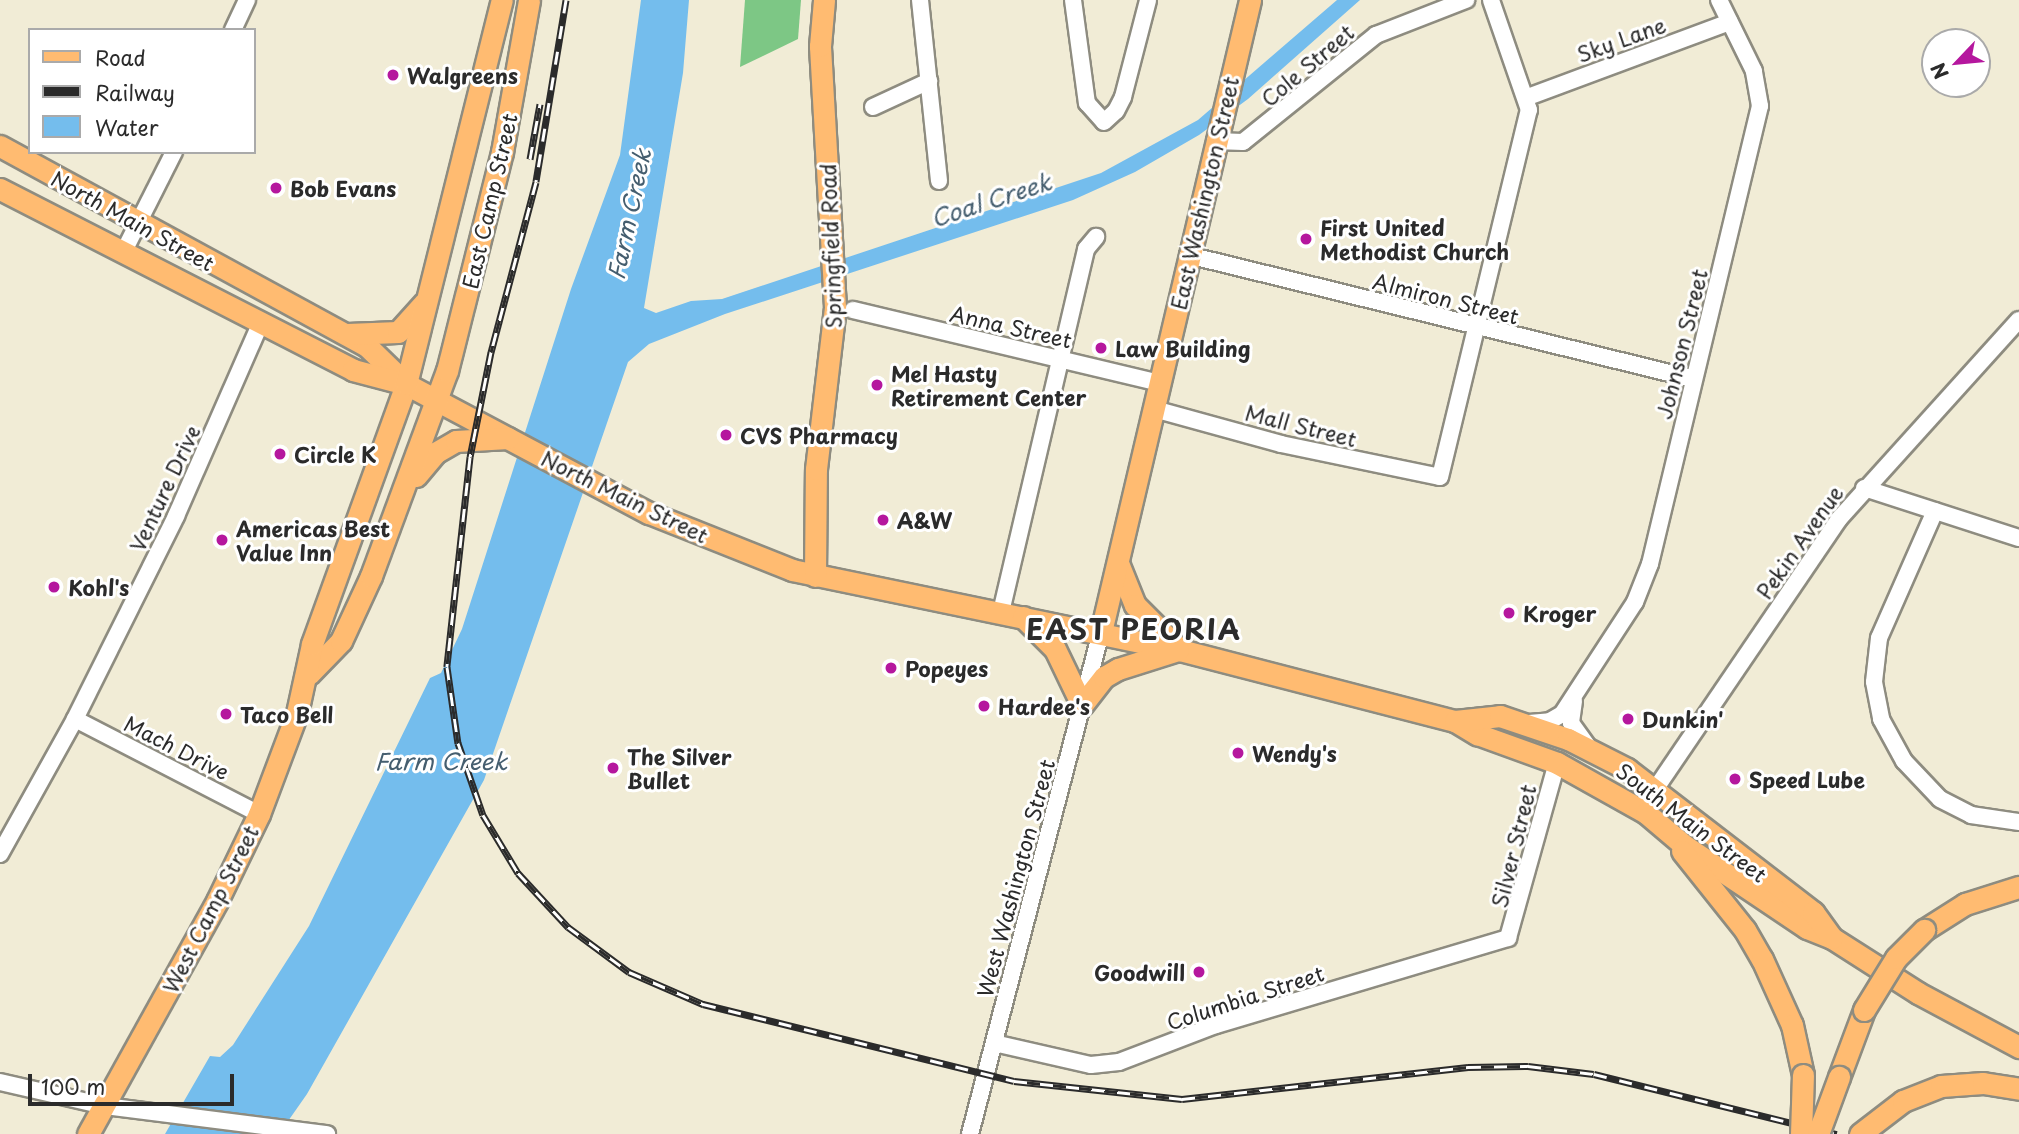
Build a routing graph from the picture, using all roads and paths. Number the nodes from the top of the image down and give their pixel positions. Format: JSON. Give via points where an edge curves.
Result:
{"nodes":[{"id":1,"x":247,"y":0,"type":"edge"},
{"id":2,"x":502,"y":0,"type":"edge"},
{"id":3,"x":528,"y":0,"type":"edge"},
{"id":4,"x":824,"y":0,"type":"edge"},
{"id":5,"x":920,"y":0,"type":"edge"},
{"id":6,"x":1073,"y":0,"type":"edge"},
{"id":7,"x":1148,"y":0,"type":"edge"},
{"id":8,"x":1250,"y":0,"type":"edge"},
{"id":9,"x":1466,"y":0,"type":"edge"},
{"id":10,"x":1491,"y":0,"type":"edge"},
{"id":11,"x":1719,"y":0,"type":"edge"},
{"id":12,"x":1730,"y":22,"type":"junction"},
{"id":13,"x":234,"y":28,"type":"edge"},
{"id":14,"x":929,"y":81,"type":"junction"},
{"id":15,"x":1528,"y":97,"type":"junction"},
{"id":16,"x":873,"y":107,"type":"dead end"},
{"id":17,"x":1215,"y":141,"type":"junction"},
{"id":18,"x":0,"y":146,"type":"edge"},
{"id":19,"x":173,"y":154,"type":"edge"},
{"id":20,"x":939,"y":181,"type":"dead end"},
{"id":21,"x":0,"y":189,"type":"edge"},
{"id":22,"x":139,"y":224,"type":"junction"},
{"id":23,"x":1096,"y":236,"type":"dead end"},
{"id":24,"x":123,"y":253,"type":"junction"},
{"id":25,"x":1188,"y":255,"type":"junction"},
{"id":26,"x":434,"y":287,"type":"junction"},
{"id":27,"x":853,"y":310,"type":"dead end"},
{"id":28,"x":2019,"y":320,"type":"edge"},
{"id":29,"x":261,"y":322,"type":"junction"},
{"id":30,"x":1476,"y":327,"type":"junction"},
{"id":31,"x":344,"y":334,"type":"junction"},
{"id":32,"x":1061,"y":359,"type":"junction"},
{"id":33,"x":1694,"y":379,"type":"junction"},
{"id":34,"x":1160,"y":383,"type":"junction"},
{"id":35,"x":406,"y":384,"type":"junction"},
{"id":36,"x":436,"y":399,"type":"junction"},
{"id":37,"x":1154,"y":409,"type":"junction"},
{"id":38,"x":509,"y":438,"type":"junction"},
{"id":39,"x":1864,"y":488,"type":"junction"},
{"id":40,"x":404,"y":495,"type":"junction"},
{"id":41,"x":1935,"y":511,"type":"junction"},
{"id":42,"x":2019,"y":538,"type":"edge"},
{"id":43,"x":1117,"y":561,"type":"junction"},
{"id":44,"x":815,"y":576,"type":"junction"},
{"id":45,"x":1001,"y":612,"type":"junction"},
{"id":46,"x":1023,"y":617,"type":"junction"},
{"id":47,"x":1101,"y":632,"type":"junction"},
{"id":48,"x":1180,"y":650,"type":"junction"},
{"id":49,"x":309,"y":674,"type":"junction"},
{"id":50,"x":1579,"y":688,"type":"junction"},
{"id":51,"x":1082,"y":705,"type":"junction"},
{"id":52,"x":75,"y":719,"type":"junction"},
{"id":53,"x":1455,"y":721,"type":"junction"},
{"id":54,"x":1520,"y":723,"type":"junction"},
{"id":55,"x":1597,"y":753,"type":"junction"},
{"id":56,"x":1557,"y":763,"type":"junction"},
{"id":57,"x":1654,"y":792,"type":"junction"},
{"id":58,"x":1640,"y":810,"type":"junction"},
{"id":59,"x":259,"y":814,"type":"junction"},
{"id":60,"x":2019,"y":822,"type":"edge"},
{"id":61,"x":1665,"y":830,"type":"junction"},
{"id":62,"x":0,"y":854,"type":"edge"},
{"id":63,"x":2019,"y":887,"type":"edge"},
{"id":64,"x":2019,"y":899,"type":"edge"},
{"id":65,"x":1929,"y":934,"type":"junction"},
{"id":66,"x":1508,"y":938,"type":"joint"},
{"id":67,"x":1832,"y":938,"type":"junction"},
{"id":68,"x":994,"y":1043,"type":"junction"},
{"id":69,"x":2016,"y":1044,"type":"edge"},
{"id":70,"x":1844,"y":1079,"type":"junction"},
{"id":71,"x":0,"y":1082,"type":"edge"},
{"id":72,"x":2019,"y":1088,"type":"edge"},
{"id":73,"x":105,"y":1106,"type":"junction"},
{"id":74,"x":88,"y":1134,"type":"edge"},
{"id":75,"x":327,"y":1134,"type":"edge"},
{"id":76,"x":970,"y":1134,"type":"edge"},
{"id":77,"x":1801,"y":1134,"type":"edge"},
{"id":78,"x":1818,"y":1134,"type":"edge"},
{"id":79,"x":1829,"y":1134,"type":"edge"},
{"id":80,"x":1860,"y":1134,"type":"edge"}],
"edges":[{"from":1,"to":13,"type":"street"},
{"from":2,"to":26,"type":"main road","name":"East Camp Street"},
{"from":3,"to":36,"type":"main road","name":"East Camp Street","via":[[485,228]]},
{"from":4,"to":44,"type":"main road","name":"Springfield Road","via":[[820,46],[835,281],[832,347],[816,469]]},
{"from":5,"to":14,"type":"street"},
{"from":6,"to":7,"type":"street","via":[[1087,103],[1100,121],[1110,119],[1123,97]]},
{"from":8,"to":17,"type":"main road","name":"East Washington Street"},
{"from":9,"to":17,"type":"street","name":"Cole Street","via":[[1376,35],[1243,142]]},
{"from":10,"to":15,"type":"street"},
{"from":11,"to":12,"type":"street","name":"Johnson Street"},
{"from":12,"to":15,"type":"street","name":"Sky Lane"},
{"from":12,"to":33,"type":"street","name":"Johnson Street","via":[[1754,71],[1760,106]]},
{"from":14,"to":16,"type":"street"},
{"from":14,"to":20,"type":"street"},
{"from":15,"to":30,"type":"street","via":[[1527,123]]},
{"from":17,"to":25,"type":"main road","name":"East Washington Street"},
{"from":18,"to":22,"type":"main road","name":"North Main Street"},
{"from":19,"to":22,"type":"street"},
{"from":21,"to":24,"type":"main road","name":"North Main Street"},
{"from":22,"to":24,"type":"street"},
{"from":22,"to":31,"type":"main road","name":"North Main Street"},
{"from":23,"to":32,"type":"street","via":[[1086,249]]},
{"from":24,"to":29,"type":"main road","name":"North Main Street"},
{"from":25,"to":30,"type":"street","name":"Almiron Street"},
{"from":25,"to":34,"type":"main road","name":"East Washington Street"},
{"from":26,"to":31,"type":"main road","via":[[405,328],[388,334]]},
{"from":26,"to":35,"type":"main road","name":"East Camp Street"},
{"from":27,"to":32,"type":"street","name":"Anna Street"},
{"from":28,"to":39,"type":"street","name":"Pekin Avenue"},
{"from":29,"to":35,"type":"main road","name":"North Main Street","via":[[353,370]]},
{"from":29,"to":52,"type":"street","name":"Venture Drive","via":[[176,516]]},
{"from":30,"to":33,"type":"street","name":"Almiron Street"},
{"from":30,"to":37,"type":"street","name":"Mall Street","via":[[1440,477],[1281,444]]},
{"from":31,"to":35,"type":"main road","name":"North Main Street","via":[[368,347]]},
{"from":32,"to":34,"type":"street","name":"Anna Street"},
{"from":32,"to":45,"type":"street"},
{"from":33,"to":50,"type":"street","name":"Johnson Street","via":[[1645,579]]},
{"from":34,"to":37,"type":"main road","name":"East Washington Street"},
{"from":35,"to":36,"type":"main road","name":"North Main Street"},
{"from":35,"to":49,"type":"main road","name":"West Camp Street","via":[[312,644]]},
{"from":36,"to":38,"type":"main road","name":"North Main Street"},
{"from":36,"to":40,"type":"main road","name":"West Camp Street"},
{"from":37,"to":43,"type":"main road","name":"East Washington Street"},
{"from":38,"to":40,"type":"main road","via":[[446,446],[426,463]]},
{"from":38,"to":44,"type":"main road","name":"North Main Street","via":[[688,531]]},
{"from":39,"to":41,"type":"street"},
{"from":39,"to":57,"type":"street","name":"Pekin Avenue"},
{"from":40,"to":49,"type":"main road","name":"West Camp Street","via":[[341,641]]},
{"from":41,"to":42,"type":"street"},
{"from":41,"to":60,"type":"street","via":[[1879,638],[1874,682],[1881,719],[1904,761],[1940,799],[1971,815]]},
{"from":43,"to":47,"type":"main road","name":"East Washington Street"},
{"from":43,"to":48,"type":"main road","via":[[1135,605]]},
{"from":44,"to":45,"type":"main road","name":"North Main Street"},
{"from":45,"to":46,"type":"main road","name":"North Main Street"},
{"from":46,"to":47,"type":"main road","name":"North Main Street"},
{"from":46,"to":51,"type":"main road","via":[[1055,649]]},
{"from":47,"to":48,"type":"main road","name":"South Main Street"},
{"from":47,"to":51,"type":"street","name":"West Washington Street"},
{"from":48,"to":51,"type":"main road","via":[[1118,669],[1104,677]]},
{"from":48,"to":53,"type":"main road","name":"South Main Street"},
{"from":49,"to":59,"type":"main road","name":"West Camp Street"},
{"from":50,"to":54,"type":"street","name":"Johnson Street","via":[[1558,716]]},
{"from":50,"to":55,"type":"street","name":"Johnson Street","via":[[1571,723],[1581,741]]},
{"from":51,"to":68,"type":"street","name":"West Washington Street"},
{"from":52,"to":59,"type":"street","name":"Mach Drive"},
{"from":52,"to":62,"type":"street","name":"Venture Drive"},
{"from":53,"to":54,"type":"main road","name":"South Main Street","via":[[1500,716]]},
{"from":53,"to":56,"type":"main road","name":"South Main Street","via":[[1477,734]]},
{"from":54,"to":55,"type":"main road","name":"South Main Street"},
{"from":55,"to":57,"type":"main road","name":"South Main Street","via":[[1640,777]]},
{"from":56,"to":58,"type":"main road","name":"South Main Street"},
{"from":56,"to":66,"type":"street","name":"Silver Street"},
{"from":57,"to":58,"type":"street","name":"Pekin Avenue"},
{"from":57,"to":67,"type":"main road","name":"South Main Street","via":[[1813,912]]},
{"from":58,"to":61,"type":"main road","name":"South Main Street"},
{"from":59,"to":73,"type":"main road","name":"West Camp Street"},
{"from":61,"to":67,"type":"main road","name":"South Main Street","via":[[1807,928]]},
{"from":61,"to":77,"type":"main road","bridge":true,"via":[[1745,930],[1792,1025],[1803,1076]]},
{"from":63,"to":65,"type":"main road","via":[[1976,899]]},
{"from":64,"to":65,"type":"main road"},
{"from":65,"to":70,"type":"main road","via":[[1869,1013]]},
{"from":66,"to":68,"type":"street","name":"Columbia Street","via":[[1216,1025],[1119,1062],[1091,1065]]},
{"from":67,"to":69,"type":"main road","name":"South Main Street","via":[[1918,993]]},
{"from":68,"to":76,"type":"street","name":"West Washington Street"},
{"from":70,"to":78,"type":"main road","bridge":true},
{"from":70,"to":79,"type":"main road"},
{"from":71,"to":73,"type":"street"},
{"from":72,"to":80,"type":"main road","via":[[1961,1083],[1903,1101]]},
{"from":73,"to":74,"type":"main road","name":"West Camp Street"},
{"from":73,"to":75,"type":"street"}]}
